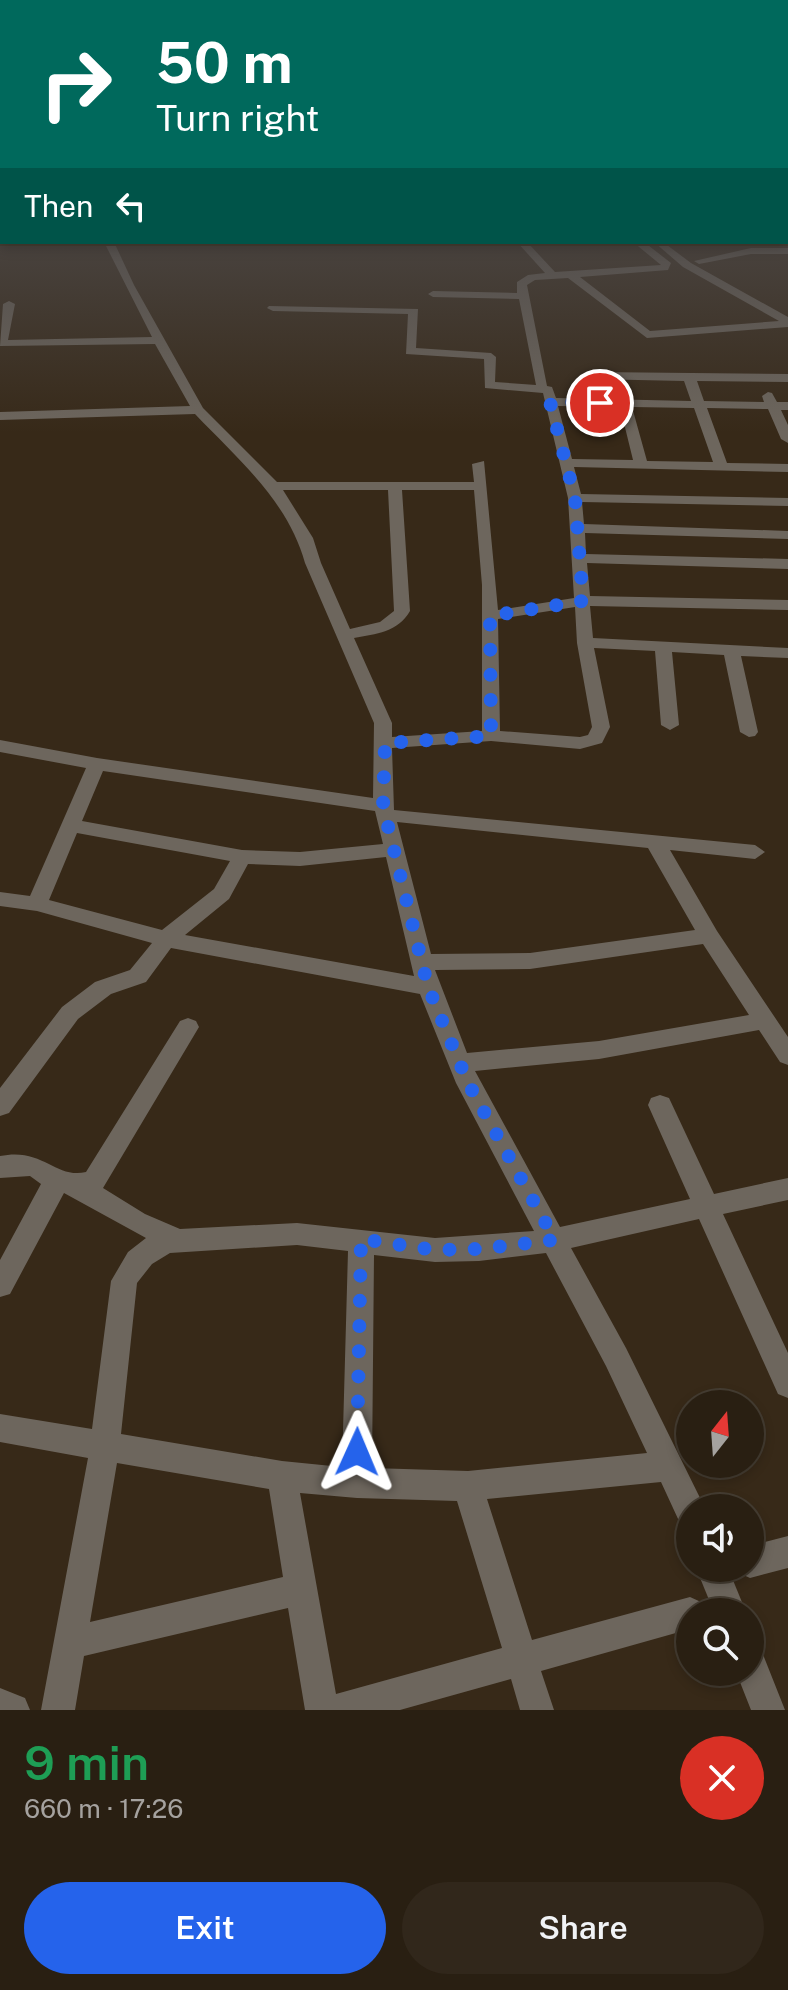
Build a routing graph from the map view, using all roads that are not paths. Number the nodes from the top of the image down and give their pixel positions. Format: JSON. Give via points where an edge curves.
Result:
{"nodes":[{"id":1,"x":125,"y":273,"type":"edge"},
{"id":2,"x":550,"y":273,"type":"edge"},
{"id":3,"x":600,"y":273,"type":"edge"},
{"id":4,"x":701,"y":273,"type":"edge"},
{"id":5,"x":721,"y":273,"type":"edge"},
{"id":6,"x":571,"y":275,"type":"junction"},
{"id":7,"x":553,"y":276,"type":"junction"},
{"id":8,"x":433,"y":294,"type":"dead end"},
{"id":9,"x":524,"y":296,"type":"junction"},
{"id":10,"x":9,"y":304,"type":"dead end"},
{"id":11,"x":273,"y":308,"type":"dead end"},
{"id":12,"x":788,"y":309,"type":"edge"},
{"id":13,"x":788,"y":323,"type":"edge"},
{"id":14,"x":159,"y":340,"type":"junction"},
{"id":15,"x":595,"y":376,"type":"dead end"},
{"id":16,"x":689,"y":377,"type":"junction"},
{"id":17,"x":759,"y":378,"type":"junction"},
{"id":18,"x":788,"y":378,"type":"edge"},
{"id":19,"x":542,"y":385,"type":"dead end"},
{"id":20,"x":550,"y":402,"type":"junction"},
{"id":21,"x":625,"y":403,"type":"junction"},
{"id":22,"x":699,"y":404,"type":"junction"},
{"id":23,"x":781,"y":406,"type":"edge"},
{"id":24,"x":198,"y":410,"type":"junction"},
{"id":25,"x":0,"y":416,"type":"edge"},
{"id":26,"x":788,"y":439,"type":"edge"},
{"id":27,"x":566,"y":463,"type":"junction"},
{"id":28,"x":479,"y":464,"type":"dead end"},
{"id":29,"x":641,"y":465,"type":"junction"},
{"id":30,"x":722,"y":467,"type":"junction"},
{"id":31,"x":788,"y":468,"type":"edge"},
{"id":32,"x":273,"y":486,"type":"junction"},
{"id":33,"x":395,"y":486,"type":"junction"},
{"id":34,"x":480,"y":486,"type":"junction"},
{"id":35,"x":575,"y":498,"type":"junction"},
{"id":36,"x":788,"y":502,"type":"edge"},
{"id":37,"x":577,"y":528,"type":"junction"},
{"id":38,"x":788,"y":535,"type":"edge"},
{"id":39,"x":580,"y":558,"type":"junction"},
{"id":40,"x":788,"y":564,"type":"edge"},
{"id":41,"x":583,"y":601,"type":"junction"},
{"id":42,"x":788,"y":605,"type":"edge"},
{"id":43,"x":490,"y":616,"type":"junction"},
{"id":44,"x":346,"y":635,"type":"junction"},
{"id":45,"x":585,"y":643,"type":"junction"},
{"id":46,"x":663,"y":647,"type":"junction"},
{"id":47,"x":731,"y":650,"type":"junction"},
{"id":48,"x":788,"y":653,"type":"edge"},
{"id":49,"x":670,"y":725,"type":"dead end"},
{"id":50,"x":749,"y":732,"type":"dead end"},
{"id":51,"x":491,"y":736,"type":"junction"},
{"id":52,"x":385,"y":743,"type":"junction"},
{"id":53,"x":0,"y":746,"type":"edge"},
{"id":54,"x":97,"y":764,"type":"junction"},
{"id":55,"x":384,"y":810,"type":"junction"},
{"id":56,"x":71,"y":825,"type":"junction"},
{"id":57,"x":655,"y":842,"type":"junction"},
{"id":58,"x":394,"y":850,"type":"junction"},
{"id":59,"x":755,"y":852,"type":"dead end"},
{"id":60,"x":242,"y":857,"type":"junction"},
{"id":61,"x":0,"y":899,"type":"edge"},
{"id":62,"x":37,"y":904,"type":"junction"},
{"id":63,"x":709,"y":936,"type":"junction"},
{"id":64,"x":166,"y":939,"type":"junction"},
{"id":65,"x":422,"y":962,"type":"junction"},
{"id":66,"x":428,"y":987,"type":"junction"},
{"id":67,"x":764,"y":1021,"type":"junction"},
{"id":68,"x":188,"y":1027,"type":"dead end"},
{"id":69,"x":788,"y":1056,"type":"edge"},
{"id":70,"x":460,"y":1063,"type":"junction"},
{"id":71,"x":660,"y":1105,"type":"dead end"},
{"id":72,"x":0,"y":1106,"type":"edge"},
{"id":73,"x":0,"y":1167,"type":"edge"},
{"id":74,"x":65,"y":1183,"type":"junction"},
{"id":75,"x":788,"y":1189,"type":"edge"},
{"id":76,"x":706,"y":1208,"type":"junction"},
{"id":77,"x":361,"y":1239,"type":"junction"},
{"id":78,"x":555,"y":1240,"type":"junction"},
{"id":79,"x":180,"y":1241,"type":"junction"},
{"id":80,"x":0,"y":1285,"type":"edge"},
{"id":81,"x":781,"y":1356,"type":"edge"},
{"id":82,"x":788,"y":1384,"type":"edge"},
{"id":83,"x":0,"y":1428,"type":"edge"},
{"id":84,"x":105,"y":1445,"type":"junction"},
{"id":85,"x":669,"y":1466,"type":"junction"},
{"id":86,"x":282,"y":1476,"type":"junction"},
{"id":87,"x":357,"y":1483,"type":"junction"},
{"id":88,"x":468,"y":1486,"type":"junction"},
{"id":89,"x":682,"y":1494,"type":"edge"},
{"id":90,"x":788,"y":1552,"type":"edge"},
{"id":91,"x":764,"y":1558,"type":"edge"},
{"id":92,"x":301,"y":1589,"type":"junction"},
{"id":93,"x":676,"y":1616,"type":"edge"},
{"id":94,"x":70,"y":1643,"type":"junction"},
{"id":95,"x":521,"y":1658,"type":"junction"},
{"id":96,"x":759,"y":1686,"type":"edge"},
{"id":97,"x":0,"y":1705,"type":"edge"},
{"id":98,"x":13,"y":1710,"type":"edge"},
{"id":99,"x":58,"y":1710,"type":"edge"},
{"id":100,"x":322,"y":1710,"type":"edge"},
{"id":101,"x":339,"y":1710,"type":"edge"},
{"id":102,"x":537,"y":1710,"type":"edge"},
{"id":103,"x":768,"y":1710,"type":"edge"}],
"edges":[{"from":1,"to":14,"type":"street"},
{"from":2,"to":7,"type":"street"},
{"from":3,"to":6,"type":"street"},
{"from":4,"to":13,"type":"street"},
{"from":5,"to":12,"type":"street"},
{"from":6,"to":7,"type":"street"},
{"from":6,"to":13,"type":"street","via":[[647,335]]},
{"from":7,"to":9,"type":"street","via":[[524,280]]},
{"from":8,"to":9,"type":"street"},
{"from":9,"to":19,"type":"street"},
{"from":10,"to":14,"type":"street","via":[[0,341],[6,344]]},
{"from":11,"to":20,"type":"street","via":[[414,311],[410,351],[490,357],[489,385],[546,388]]},
{"from":14,"to":24,"type":"street"},
{"from":15,"to":16,"type":"street"},
{"from":16,"to":17,"type":"street"},
{"from":16,"to":22,"type":"street"},
{"from":17,"to":18,"type":"street"},
{"from":17,"to":23,"type":"street"},
{"from":20,"to":21,"type":"street"},
{"from":20,"to":27,"type":"street"},
{"from":21,"to":22,"type":"street"},
{"from":21,"to":29,"type":"street"},
{"from":22,"to":23,"type":"street"},
{"from":22,"to":30,"type":"street"},
{"from":23,"to":26,"type":"street"},
{"from":24,"to":25,"type":"street"},
{"from":24,"to":32,"type":"street"},
{"from":27,"to":29,"type":"street"},
{"from":27,"to":35,"type":"street"},
{"from":28,"to":34,"type":"street"},
{"from":29,"to":30,"type":"street"},
{"from":30,"to":31,"type":"street"},
{"from":32,"to":33,"type":"street"},
{"from":32,"to":44,"type":"street","via":[[306,538]]},
{"from":33,"to":34,"type":"street"},
{"from":33,"to":44,"type":"street","via":[[400,618]]},
{"from":34,"to":43,"type":"street"},
{"from":35,"to":36,"type":"street"},
{"from":35,"to":37,"type":"street"},
{"from":37,"to":38,"type":"street"},
{"from":37,"to":39,"type":"street"},
{"from":39,"to":40,"type":"street"},
{"from":39,"to":41,"type":"street"},
{"from":41,"to":42,"type":"street"},
{"from":41,"to":43,"type":"street"},
{"from":41,"to":45,"type":"street"},
{"from":43,"to":51,"type":"street"},
{"from":44,"to":52,"type":"street","via":[[383,723]]},
{"from":45,"to":46,"type":"street"},
{"from":45,"to":51,"type":"street","via":[[601,727],[596,739],[580,743]]},
{"from":46,"to":47,"type":"street"},
{"from":46,"to":49,"type":"street"},
{"from":47,"to":48,"type":"street"},
{"from":47,"to":50,"type":"street"},
{"from":51,"to":52,"type":"street"},
{"from":52,"to":55,"type":"street"},
{"from":53,"to":54,"type":"street"},
{"from":54,"to":55,"type":"street"},
{"from":54,"to":56,"type":"street"},
{"from":55,"to":57,"type":"street"},
{"from":55,"to":58,"type":"street"},
{"from":56,"to":60,"type":"street"},
{"from":56,"to":62,"type":"street"},
{"from":57,"to":59,"type":"street"},
{"from":57,"to":63,"type":"street"},
{"from":58,"to":60,"type":"street","via":[[300,859]]},
{"from":58,"to":65,"type":"street"},
{"from":60,"to":64,"type":"street","via":[[222,894]]},
{"from":61,"to":62,"type":"street"},
{"from":62,"to":64,"type":"street"},
{"from":63,"to":65,"type":"street","via":[[530,961]]},
{"from":63,"to":67,"type":"street"},
{"from":64,"to":66,"type":"street"},
{"from":64,"to":72,"type":"street","via":[[138,976],[103,988],[70,1013]]},
{"from":65,"to":66,"type":"street"},
{"from":66,"to":70,"type":"street"},
{"from":67,"to":69,"type":"street"},
{"from":67,"to":70,"type":"street","via":[[599,1050]]},
{"from":68,"to":74,"type":"street","via":[[94,1181]]},
{"from":70,"to":78,"type":"street"},
{"from":71,"to":76,"type":"street"},
{"from":73,"to":74,"type":"street","via":[[36,1166]]},
{"from":74,"to":79,"type":"street"},
{"from":74,"to":80,"type":"street"},
{"from":75,"to":76,"type":"street"},
{"from":76,"to":78,"type":"street"},
{"from":76,"to":81,"type":"street"},
{"from":77,"to":78,"type":"street","via":[[435,1250]]},
{"from":77,"to":79,"type":"street","via":[[297,1234]]},
{"from":77,"to":87,"type":"street"},
{"from":78,"to":85,"type":"street"},
{"from":79,"to":84,"type":"street","via":[[156,1245],[136,1258],[124,1281]]},
{"from":81,"to":82,"type":"street"},
{"from":83,"to":84,"type":"street"},
{"from":84,"to":86,"type":"street"},
{"from":84,"to":94,"type":"street"},
{"from":85,"to":88,"type":"street"},
{"from":85,"to":89,"type":"street"},
{"from":86,"to":87,"type":"street"},
{"from":86,"to":92,"type":"street"},
{"from":87,"to":88,"type":"street"},
{"from":88,"to":95,"type":"street"},
{"from":90,"to":91,"type":"street"},
{"from":92,"to":94,"type":"street"},
{"from":92,"to":100,"type":"street"},
{"from":93,"to":95,"type":"street"},
{"from":94,"to":99,"type":"street"},
{"from":95,"to":101,"type":"street"},
{"from":95,"to":102,"type":"street"},
{"from":96,"to":103,"type":"street"},
{"from":97,"to":98,"type":"street"}]}
